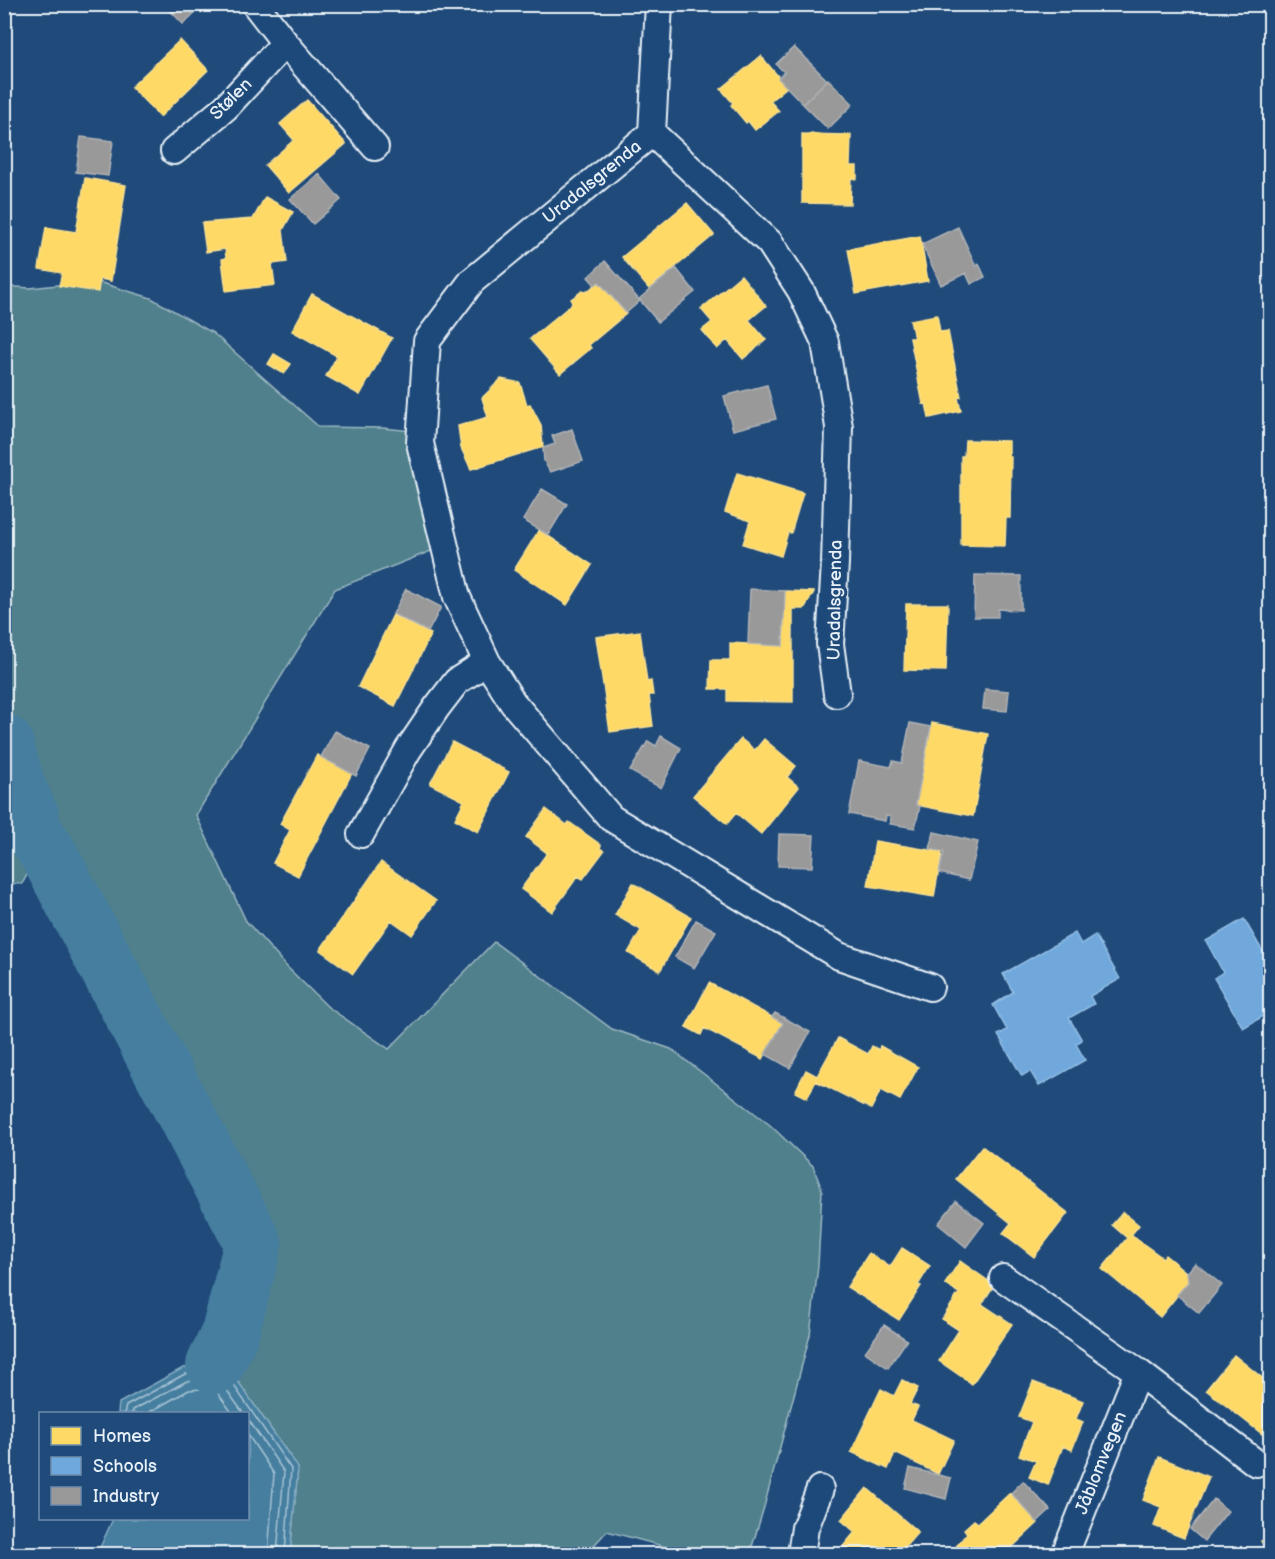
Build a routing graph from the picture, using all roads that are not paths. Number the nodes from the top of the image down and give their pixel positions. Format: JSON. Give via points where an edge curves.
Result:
{"nodes":[{"id":1,"x":255,"y":4,"type":"edge"},
{"id":2,"x":659,"y":4,"type":"edge"},
{"id":3,"x":285,"y":43,"type":"junction"},
{"id":4,"x":652,"y":133,"type":"junction"},
{"id":5,"x":375,"y":147,"type":"dead end"},
{"id":6,"x":174,"y":151,"type":"dead end"},
{"id":7,"x":487,"y":662,"type":"junction"},
{"id":8,"x":837,"y":694,"type":"dead end"},
{"id":9,"x":361,"y":834,"type":"dead end"},
{"id":10,"x":930,"y":987,"type":"dead end"},
{"id":11,"x":1003,"y":1278,"type":"dead end"},
{"id":12,"x":1138,"y":1372,"type":"junction"},
{"id":13,"x":1256,"y":1463,"type":"dead end"},
{"id":14,"x":820,"y":1489,"type":"dead end"},
{"id":15,"x":801,"y":1554,"type":"edge"},
{"id":16,"x":1065,"y":1554,"type":"edge"}],
"edges":[{"from":1,"to":3,"type":"street"},
{"from":2,"to":4,"type":"street"},
{"from":3,"to":5,"type":"street"},
{"from":3,"to":6,"type":"street","name":"Stølen","via":[[226,107]]},
{"from":4,"to":7,"type":"street","name":"Uradalsgrenda","via":[[472,281],[427,341],[420,443],[457,597]]},
{"from":4,"to":8,"type":"street","name":"Uradalsgrenda","via":[[770,243],[801,291],[825,342],[839,427],[830,644]]},
{"from":7,"to":9,"type":"street","via":[[457,681],[437,706]]},
{"from":7,"to":10,"type":"street","name":"Uradalsgrenda","via":[[513,703],[611,818],[839,956]]},
{"from":11,"to":12,"type":"street"},
{"from":12,"to":13,"type":"street"},
{"from":12,"to":16,"type":"street","name":"Jåblomvegen"},
{"from":14,"to":15,"type":"street","via":[[805,1528]]}]}
